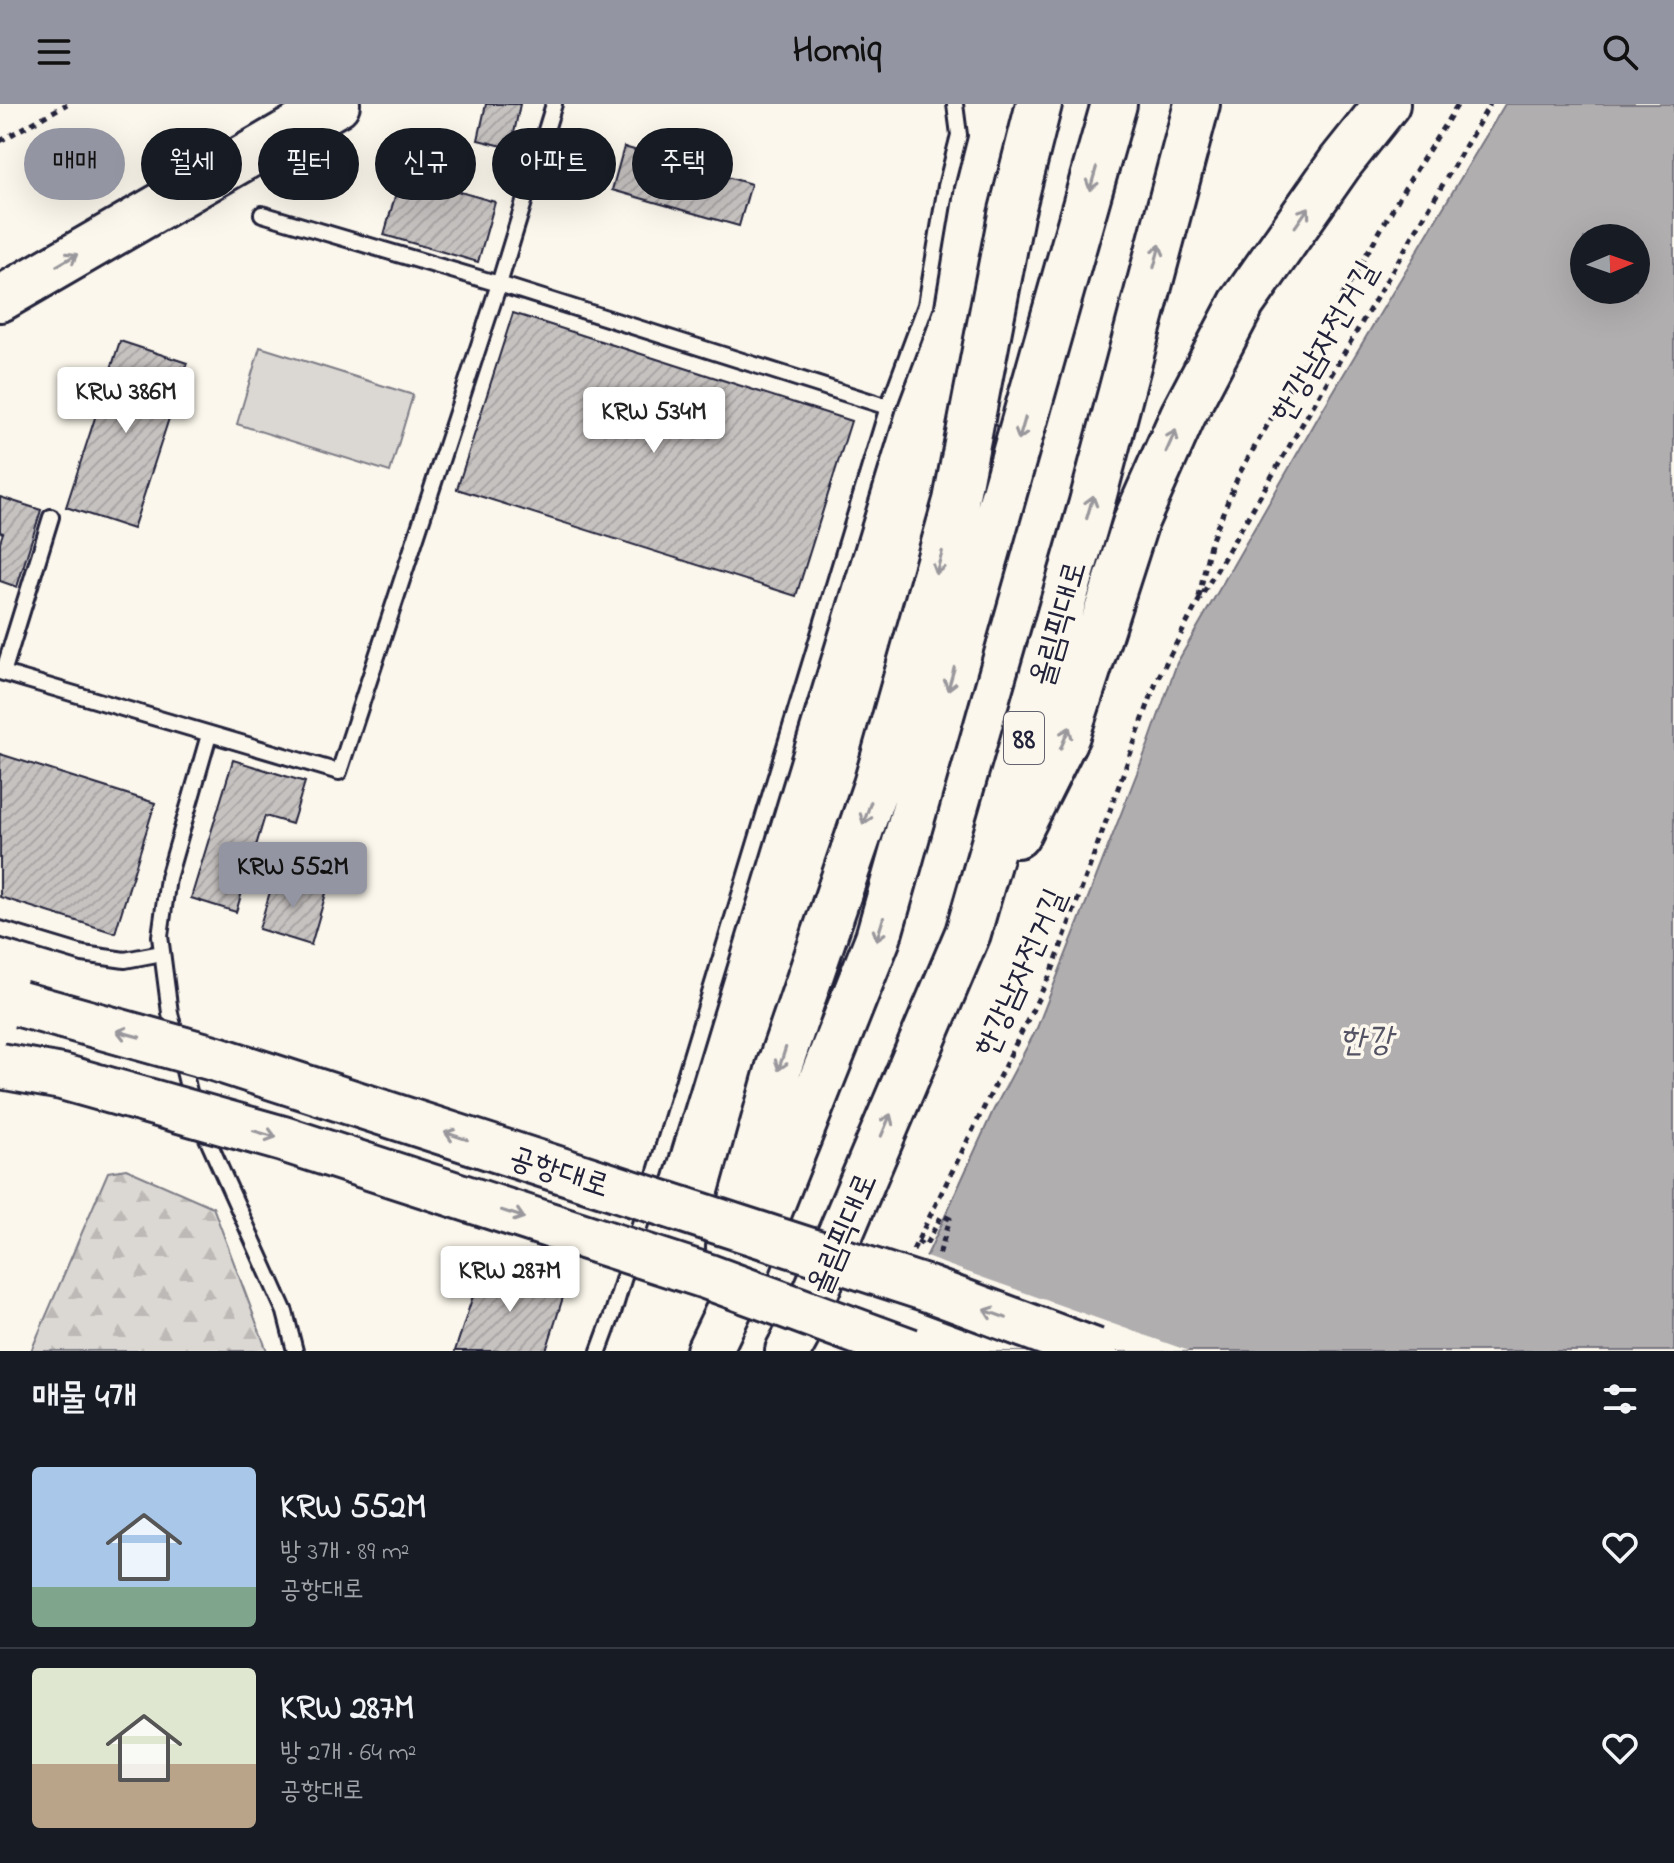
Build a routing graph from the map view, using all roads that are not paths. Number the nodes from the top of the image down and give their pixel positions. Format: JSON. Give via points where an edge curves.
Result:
{"nodes":[{"id":1,"x":337,"y":104,"type":"edge"},
{"id":2,"x":554,"y":104,"type":"edge"},
{"id":3,"x":955,"y":104,"type":"edge"},
{"id":4,"x":1039,"y":104,"type":"edge"},
{"id":5,"x":1063,"y":104,"type":"edge"},
{"id":6,"x":1114,"y":104,"type":"edge"},
{"id":7,"x":1197,"y":104,"type":"edge"},
{"id":8,"x":1387,"y":104,"type":"edge"},
{"id":9,"x":262,"y":214,"type":"dead end"},
{"id":10,"x":499,"y":284,"type":"junction"},
{"id":11,"x":0,"y":299,"type":"edge"},
{"id":12,"x":888,"y":407,"type":"junction"},
{"id":13,"x":956,"y":501,"type":"junction"},
{"id":14,"x":51,"y":517,"type":"dead end"},
{"id":15,"x":2,"y":672,"type":"edge"},
{"id":16,"x":209,"y":735,"type":"junction"},
{"id":17,"x":0,"y":929,"type":"edge"},
{"id":18,"x":968,"y":933,"type":"junction"},
{"id":19,"x":162,"y":953,"type":"junction"},
{"id":20,"x":20,"y":1004,"type":"dead end"},
{"id":21,"x":0,"y":1066,"type":"edge"},
{"id":22,"x":295,"y":1351,"type":"edge"},
{"id":23,"x":599,"y":1351,"type":"edge"},
{"id":24,"x":699,"y":1351,"type":"edge"},
{"id":25,"x":709,"y":1351,"type":"edge"},
{"id":26,"x":788,"y":1351,"type":"edge"},
{"id":27,"x":910,"y":1351,"type":"edge"},
{"id":28,"x":1095,"y":1351,"type":"edge"}],
"edges":[{"from":11,"to":1,"type":"main road","one_way":true},
{"from":2,"to":10,"type":"lane"},
{"from":3,"to":12,"type":"lane","via":[[959,135],[926,305]]},
{"from":4,"to":13,"type":"main road","via":[[1011,215]]},
{"from":5,"to":13,"type":"main road"},
{"from":6,"to":25,"type":"main road","one_way":true,"via":[[878,938]]},
{"from":18,"to":7,"type":"main road","name":"올림픽대로","number":"88","one_way":true,"via":[[1091,506]]},
{"from":18,"to":8,"type":"main road","one_way":true,"via":[[1067,735],[1136,521],[1183,415],[1242,303]]},
{"from":9,"to":10,"type":"lane"},
{"from":10,"to":12,"type":"lane"},
{"from":10,"to":16,"type":"lane","via":[[339,772]]},
{"from":12,"to":23,"type":"lane"},
{"from":13,"to":24,"type":"main road","one_way":true,"via":[[876,785],[779,1067]]},
{"from":14,"to":15,"type":"lane"},
{"from":15,"to":16,"type":"lane"},
{"from":16,"to":19,"type":"lane","via":[[168,878]]},
{"from":17,"to":19,"type":"lane","via":[[83,954],[125,960]]},
{"from":26,"to":18,"type":"main road","name":"올림픽대로","number":"88","one_way":true},
{"from":19,"to":22,"type":"lane","via":[[191,1103],[285,1312]]},
{"from":28,"to":20,"type":"main road","name":"공항대로","one_way":true,"bridge":true,"via":[[919,1272]]},
{"from":21,"to":27,"type":"main road","name":"공항대로","one_way":true,"bridge":true,"via":[[62,1077],[283,1139],[706,1276]]}]}
